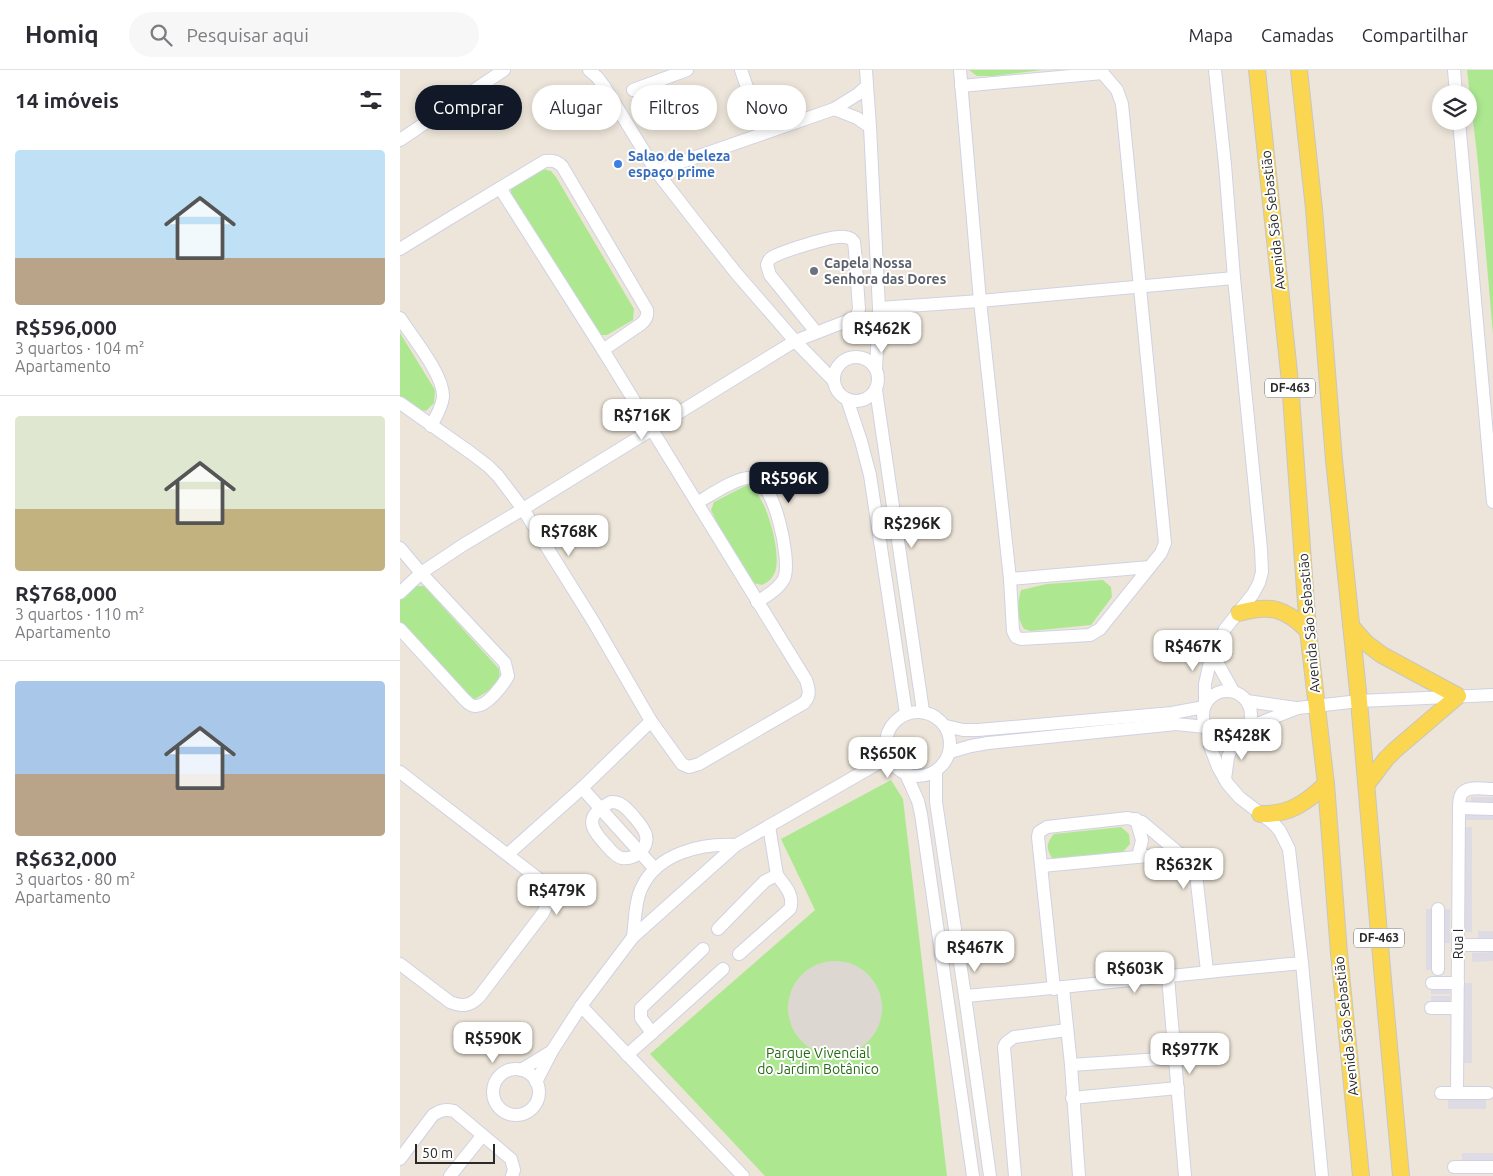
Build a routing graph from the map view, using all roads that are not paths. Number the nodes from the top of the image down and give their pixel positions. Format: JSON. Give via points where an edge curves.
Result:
{"nodes":[{"id":1,"x":504,"y":70,"type":"edge"},
{"id":2,"x":589,"y":70,"type":"edge"},
{"id":3,"x":687,"y":70,"type":"edge"},
{"id":4,"x":741,"y":70,"type":"edge"},
{"id":5,"x":866,"y":70,"type":"edge"},
{"id":6,"x":960,"y":70,"type":"edge"},
{"id":7,"x":1215,"y":70,"type":"edge"},
{"id":8,"x":1257,"y":70,"type":"edge"},
{"id":9,"x":1299,"y":70,"type":"edge"},
{"id":10,"x":1454,"y":70,"type":"edge"},
{"id":11,"x":1101,"y":71,"type":"edge"},
{"id":12,"x":1062,"y":73,"type":"edge"},
{"id":13,"x":646,"y":85,"type":"edge"},
{"id":14,"x":1455,"y":85,"type":"edge"},
{"id":15,"x":867,"y":86,"type":"junction"},
{"id":16,"x":961,"y":86,"type":"junction"},
{"id":17,"x":834,"y":109,"type":"junction"},
{"id":18,"x":870,"y":127,"type":"junction"},
{"id":19,"x":1460,"y":130,"type":"edge"},
{"id":20,"x":763,"y":133,"type":"junction"},
{"id":21,"x":400,"y":140,"type":"edge"},
{"id":22,"x":656,"y":171,"type":"junction"},
{"id":23,"x":500,"y":188,"type":"junction"},
{"id":24,"x":400,"y":249,"type":"edge"},
{"id":25,"x":1234,"y":278,"type":"junction"},
{"id":26,"x":1140,"y":287,"type":"junction"},
{"id":27,"x":980,"y":301,"type":"junction"},
{"id":28,"x":879,"y":308,"type":"junction"},
{"id":29,"x":400,"y":318,"type":"edge"},
{"id":30,"x":816,"y":332,"type":"junction"},
{"id":31,"x":795,"y":341,"type":"junction"},
{"id":32,"x":603,"y":350,"type":"junction"},
{"id":33,"x":876,"y":369,"type":"junction"},
{"id":34,"x":834,"y":381,"type":"junction"},
{"id":35,"x":876,"y":390,"type":"junction"},
{"id":36,"x":847,"y":399,"type":"junction"},
{"id":37,"x":400,"y":403,"type":"edge"},
{"id":38,"x":431,"y":426,"type":"junction"},
{"id":39,"x":652,"y":429,"type":"junction"},
{"id":40,"x":1493,"y":502,"type":"edge"},
{"id":41,"x":697,"y":503,"type":"junction"},
{"id":42,"x":524,"y":510,"type":"junction"},
{"id":43,"x":400,"y":548,"type":"edge"},
{"id":44,"x":1150,"y":567,"type":"junction"},
{"id":45,"x":421,"y":573,"type":"junction"},
{"id":46,"x":1010,"y":579,"type":"junction"},
{"id":47,"x":400,"y":593,"type":"edge"},
{"id":48,"x":757,"y":602,"type":"junction"},
{"id":49,"x":1239,"y":613,"type":"junction"},
{"id":50,"x":1351,"y":626,"type":"junction"},
{"id":51,"x":400,"y":629,"type":"edge"},
{"id":52,"x":1308,"y":631,"type":"junction"},
{"id":53,"x":1215,"y":650,"type":"junction"},
{"id":54,"x":1233,"y":691,"type":"junction"},
{"id":55,"x":1493,"y":695,"type":"edge"},
{"id":56,"x":1458,"y":696,"type":"junction"},
{"id":57,"x":1247,"y":701,"type":"junction"},
{"id":58,"x":1359,"y":701,"type":"junction"},
{"id":59,"x":1205,"y":705,"type":"junction"},
{"id":60,"x":1316,"y":706,"type":"junction"},
{"id":61,"x":1298,"y":708,"type":"junction"},
{"id":62,"x":922,"y":711,"type":"junction"},
{"id":63,"x":906,"y":713,"type":"junction"},
{"id":64,"x":651,"y":721,"type":"junction"},
{"id":65,"x":946,"y":726,"type":"junction"},
{"id":66,"x":1249,"y":727,"type":"junction"},
{"id":67,"x":1207,"y":729,"type":"junction"},
{"id":68,"x":1236,"y":738,"type":"junction"},
{"id":69,"x":950,"y":752,"type":"junction"},
{"id":70,"x":889,"y":757,"type":"junction"},
{"id":71,"x":936,"y":771,"type":"junction"},
{"id":72,"x":400,"y":772,"type":"edge"},
{"id":73,"x":906,"y":774,"type":"junction"},
{"id":74,"x":1225,"y":779,"type":"junction"},
{"id":75,"x":1326,"y":784,"type":"junction"},
{"id":76,"x":1367,"y":784,"type":"junction"},
{"id":77,"x":582,"y":788,"type":"junction"},
{"id":78,"x":1493,"y":789,"type":"edge"},
{"id":79,"x":1460,"y":802,"type":"junction"},
{"id":80,"x":600,"y":808,"type":"junction"},
{"id":81,"x":1493,"y":809,"type":"edge"},
{"id":82,"x":1260,"y":814,"type":"junction"},
{"id":83,"x":1136,"y":819,"type":"junction"},
{"id":84,"x":769,"y":826,"type":"junction"},
{"id":85,"x":736,"y":845,"type":"junction"},
{"id":86,"x":640,"y":853,"type":"junction"},
{"id":87,"x":1180,"y":853,"type":"junction"},
{"id":88,"x":508,"y":854,"type":"junction"},
{"id":89,"x":1138,"y":857,"type":"junction"},
{"id":90,"x":1042,"y":866,"type":"junction"},
{"id":91,"x":656,"y":869,"type":"junction"},
{"id":92,"x":777,"y":875,"type":"junction"},
{"id":93,"x":1438,"y":909,"type":"dead end"},
{"id":94,"x":718,"y":929,"type":"dead end"},
{"id":95,"x":633,"y":937,"type":"junction"},
{"id":96,"x":1493,"y":945,"type":"edge"},
{"id":97,"x":1458,"y":948,"type":"junction"},
{"id":98,"x":704,"y":949,"type":"dead end"},
{"id":99,"x":1438,"y":950,"type":"junction"},
{"id":100,"x":740,"y":954,"type":"dead end"},
{"id":101,"x":1302,"y":963,"type":"junction"},
{"id":102,"x":400,"y":964,"type":"edge"},
{"id":103,"x":723,"y":969,"type":"dead end"},
{"id":104,"x":1438,"y":969,"type":"dead end"},
{"id":105,"x":1207,"y":971,"type":"junction"},
{"id":106,"x":1168,"y":977,"type":"junction"},
{"id":107,"x":1432,"y":983,"type":"dead end"},
{"id":108,"x":1458,"y":983,"type":"junction"},
{"id":109,"x":1059,"y":988,"type":"junction"},
{"id":110,"x":965,"y":996,"type":"junction"},
{"id":111,"x":581,"y":1006,"type":"junction"},
{"id":112,"x":1431,"y":1008,"type":"dead end"},
{"id":113,"x":1458,"y":1008,"type":"junction"},
{"id":114,"x":1067,"y":1030,"type":"junction"},
{"id":115,"x":652,"y":1032,"type":"junction"},
{"id":116,"x":552,"y":1051,"type":"junction"},
{"id":117,"x":627,"y":1055,"type":"junction"},
{"id":118,"x":1175,"y":1058,"type":"junction"},
{"id":119,"x":1071,"y":1065,"type":"junction"},
{"id":120,"x":521,"y":1070,"type":"junction"},
{"id":121,"x":536,"y":1082,"type":"junction"},
{"id":122,"x":1178,"y":1088,"type":"junction"},
{"id":123,"x":1441,"y":1093,"type":"dead end"},
{"id":124,"x":1457,"y":1093,"type":"junction"},
{"id":125,"x":1488,"y":1093,"type":"dead end"},
{"id":126,"x":1072,"y":1098,"type":"junction"},
{"id":127,"x":482,"y":1136,"type":"junction"},
{"id":128,"x":400,"y":1159,"type":"edge"},
{"id":129,"x":1454,"y":1167,"type":"dead end"},
{"id":130,"x":1493,"y":1167,"type":"edge"},
{"id":131,"x":450,"y":1176,"type":"edge"},
{"id":132,"x":512,"y":1176,"type":"edge"},
{"id":133,"x":743,"y":1176,"type":"edge"},
{"id":134,"x":973,"y":1176,"type":"edge"},
{"id":135,"x":990,"y":1176,"type":"edge"},
{"id":136,"x":1015,"y":1176,"type":"edge"},
{"id":137,"x":1079,"y":1176,"type":"edge"},
{"id":138,"x":1185,"y":1176,"type":"edge"},
{"id":139,"x":1322,"y":1176,"type":"edge"},
{"id":140,"x":1361,"y":1176,"type":"edge"},
{"id":141,"x":1401,"y":1176,"type":"edge"}],
"edges":[{"from":1,"to":21,"type":"street"},
{"from":2,"to":22,"type":"street","via":[[604,86]]},
{"from":3,"to":13,"type":"street"},
{"from":4,"to":20,"type":"street"},
{"from":5,"to":15,"type":"street"},
{"from":6,"to":16,"type":"street"},
{"from":7,"to":25,"type":"street"},
{"from":8,"to":52,"type":"main road","name":"Avenida São Sebastião","number":"DF-463","via":[[1290,382]]},
{"from":9,"to":50,"type":"main road","number":"DF-463"},
{"from":10,"to":14,"type":"street"},
{"from":11,"to":12,"type":"street"},
{"from":11,"to":26,"type":"street","via":[[1117,90],[1122,104]]},
{"from":12,"to":16,"type":"street"},
{"from":15,"to":17,"type":"street"},
{"from":15,"to":18,"type":"street"},
{"from":16,"to":27,"type":"street"},
{"from":17,"to":18,"type":"street"},
{"from":17,"to":20,"type":"street"},
{"from":18,"to":28,"type":"street"},
{"from":19,"to":40,"type":"street"},
{"from":20,"to":22,"type":"street"},
{"from":22,"to":31,"type":"street","via":[[736,273]]},
{"from":23,"to":24,"type":"street"},
{"from":23,"to":32,"type":"street"},
{"from":23,"to":32,"type":"street","via":[[545,161],[552,160],[562,166],[647,310],[645,321]]},
{"from":25,"to":26,"type":"street"},
{"from":25,"to":49,"type":"street","via":[[1262,561],[1260,583]]},
{"from":26,"to":27,"type":"street"},
{"from":26,"to":44,"type":"street","via":[[1165,538],[1164,548]]},
{"from":27,"to":28,"type":"street"},
{"from":27,"to":46,"type":"street"},
{"from":28,"to":33,"type":"street"},
{"from":29,"to":38,"type":"street","via":[[434,369],[442,389],[440,408]]},
{"from":30,"to":30,"type":"street","via":[[847,321],[856,316],[859,309],[856,251],[854,242],[843,236],[797,248],[771,258],[766,265],[770,275]]},
{"from":30,"to":31,"type":"street"},
{"from":31,"to":34,"type":"street"},
{"from":31,"to":39,"type":"street"},
{"from":32,"to":39,"type":"street"},
{"from":33,"to":34,"type":"street","via":[[871,362],[854,356],[839,364]]},
{"from":33,"to":35,"type":"street"},
{"from":34,"to":36,"type":"street","via":[[840,395]]},
{"from":35,"to":36,"type":"street","via":[[863,400]]},
{"from":35,"to":62,"type":"street"},
{"from":36,"to":63,"type":"street","via":[[870,475]]},
{"from":37,"to":38,"type":"street"},
{"from":38,"to":42,"type":"street","via":[[488,466]]},
{"from":39,"to":41,"type":"street"},
{"from":39,"to":42,"type":"street"},
{"from":41,"to":48,"type":"street"},
{"from":41,"to":48,"type":"street","via":[[744,478],[757,479],[762,484],[776,508],[786,565],[782,582]]},
{"from":42,"to":45,"type":"street"},
{"from":42,"to":64,"type":"street"},
{"from":43,"to":45,"type":"street"},
{"from":44,"to":46,"type":"street"},
{"from":44,"to":46,"type":"street","via":[[1100,629],[1090,635],[1016,637]]},
{"from":45,"to":47,"type":"street"},
{"from":45,"to":51,"type":"street","via":[[505,663],[508,676],[486,702],[471,705]]},
{"from":48,"to":64,"type":"street","via":[[806,680],[809,693],[804,703],[689,767],[682,764]]},
{"from":49,"to":52,"type":"main road","via":[[1260,608],[1277,609],[1292,616]]},
{"from":49,"to":53,"type":"street","via":[[1224,630]]},
{"from":50,"to":56,"type":"main road","via":[[1382,655]]},
{"from":50,"to":58,"type":"main road","number":"DF-463"},
{"from":52,"to":60,"type":"main road","name":"Avenida São Sebastião","number":"DF-463"},
{"from":53,"to":54,"type":"street","via":[[1218,664]]},
{"from":53,"to":59,"type":"street","via":[[1208,668]]},
{"from":54,"to":57,"type":"street"},
{"from":54,"to":59,"type":"street","via":[[1217,692]]},
{"from":55,"to":56,"type":"street"},
{"from":56,"to":58,"type":"street"},
{"from":56,"to":76,"type":"main road","via":[[1395,750]]},
{"from":57,"to":61,"type":"street"},
{"from":57,"to":66,"type":"street","via":[[1252,714]]},
{"from":58,"to":60,"type":"street"},
{"from":58,"to":76,"type":"main road","number":"DF-463"},
{"from":59,"to":65,"type":"street","via":[[1172,713],[978,730]]},
{"from":59,"to":67,"type":"street","via":[[1203,720]]},
{"from":60,"to":61,"type":"street"},
{"from":60,"to":75,"type":"main road","name":"Avenida São Sebastião","number":"DF-463"},
{"from":61,"to":66,"type":"street"},
{"from":62,"to":63,"type":"street"},
{"from":62,"to":65,"type":"street","via":[[932,714]]},
{"from":63,"to":70,"type":"street","via":[[890,727],[886,737]]},
{"from":64,"to":77,"type":"street"},
{"from":65,"to":69,"type":"street"},
{"from":66,"to":68,"type":"street"},
{"from":67,"to":68,"type":"street","via":[[1222,739]]},
{"from":67,"to":69,"type":"street","via":[[1176,724],[998,742]]},
{"from":67,"to":74,"type":"street","via":[[1210,746]]},
{"from":68,"to":74,"type":"street","via":[[1228,757]]},
{"from":69,"to":71,"type":"street"},
{"from":70,"to":73,"type":"street"},
{"from":70,"to":84,"type":"street"},
{"from":71,"to":73,"type":"street","via":[[921,776]]},
{"from":71,"to":110,"type":"street","via":[[936,802]]},
{"from":72,"to":88,"type":"street"},
{"from":73,"to":134,"type":"street","via":[[921,814]]},
{"from":74,"to":82,"type":"street","via":[[1239,797]]},
{"from":75,"to":82,"type":"main road","via":[[1299,806],[1275,814]]},
{"from":75,"to":140,"type":"main road","name":"Avenida São Sebastião","number":"DF-463"},
{"from":76,"to":141,"type":"main road","number":"DF-463"},
{"from":77,"to":80,"type":"street"},
{"from":77,"to":88,"type":"street"},
{"from":78,"to":79,"type":"street","via":[[1465,790]]},
{"from":79,"to":81,"type":"street"},
{"from":79,"to":97,"type":"street","name":"Rua I"},
{"from":80,"to":86,"type":"street"},
{"from":80,"to":86,"type":"street","via":[[617,802],[642,827],[646,842]]},
{"from":80,"to":86,"type":"street","via":[[592,822],[597,836],[622,858]]},
{"from":82,"to":101,"type":"street","via":[[1280,831],[1289,849]]},
{"from":83,"to":87,"type":"street"},
{"from":83,"to":89,"type":"street","via":[[1142,840]]},
{"from":83,"to":90,"type":"street","via":[[1043,829],[1038,837]]},
{"from":84,"to":85,"type":"street"},
{"from":84,"to":92,"type":"street"},
{"from":85,"to":91,"type":"street","via":[[689,850],[668,859]]},
{"from":85,"to":95,"type":"street"},
{"from":86,"to":91,"type":"street"},
{"from":87,"to":89,"type":"street"},
{"from":87,"to":105,"type":"street","via":[[1196,870]]},
{"from":88,"to":102,"type":"street","via":[[544,883],[549,902],[479,997],[466,1006],[458,1006]]},
{"from":89,"to":90,"type":"street"},
{"from":90,"to":109,"type":"street"},
{"from":91,"to":95,"type":"street","via":[[640,892]]},
{"from":92,"to":94,"type":"street","via":[[765,881]]},
{"from":92,"to":100,"type":"street","via":[[790,894],[792,904]]},
{"from":93,"to":99,"type":"street"},
{"from":95,"to":111,"type":"street"},
{"from":96,"to":97,"type":"street"},
{"from":97,"to":99,"type":"street"},
{"from":97,"to":108,"type":"street","name":"Rua I"},
{"from":98,"to":115,"type":"street","via":[[641,1008],[641,1018]]},
{"from":99,"to":104,"type":"street"},
{"from":101,"to":105,"type":"street"},
{"from":101,"to":139,"type":"street"},
{"from":103,"to":115,"type":"street"},
{"from":105,"to":106,"type":"street"},
{"from":106,"to":109,"type":"street"},
{"from":106,"to":118,"type":"street"},
{"from":107,"to":108,"type":"street"},
{"from":108,"to":113,"type":"street","name":"Rua I"},
{"from":109,"to":110,"type":"street"},
{"from":109,"to":114,"type":"street"},
{"from":110,"to":135,"type":"street"},
{"from":111,"to":116,"type":"street"},
{"from":111,"to":117,"type":"street"},
{"from":112,"to":113,"type":"street"},
{"from":113,"to":124,"type":"street","name":"Rua I"},
{"from":114,"to":119,"type":"street"},
{"from":114,"to":136,"type":"street","via":[[1014,1036],[1004,1047]]},
{"from":115,"to":117,"type":"street"},
{"from":116,"to":120,"type":"street"},
{"from":116,"to":121,"type":"street"},
{"from":117,"to":133,"type":"street"},
{"from":118,"to":119,"type":"street"},
{"from":118,"to":122,"type":"street"},
{"from":119,"to":126,"type":"street"},
{"from":120,"to":121,"type":"street"},
{"from":120,"to":121,"type":"street","via":[[506,1071],[495,1082],[493,1097],[501,1110],[515,1115],[530,1110],[538,1097]]},
{"from":122,"to":126,"type":"street"},
{"from":122,"to":138,"type":"street"},
{"from":123,"to":124,"type":"street"},
{"from":124,"to":125,"type":"street"},
{"from":126,"to":137,"type":"street"},
{"from":127,"to":128,"type":"street","via":[[454,1111],[440,1111]]},
{"from":127,"to":131,"type":"street"},
{"from":127,"to":132,"type":"street","via":[[510,1159],[514,1170]]},
{"from":129,"to":130,"type":"street"}]}
